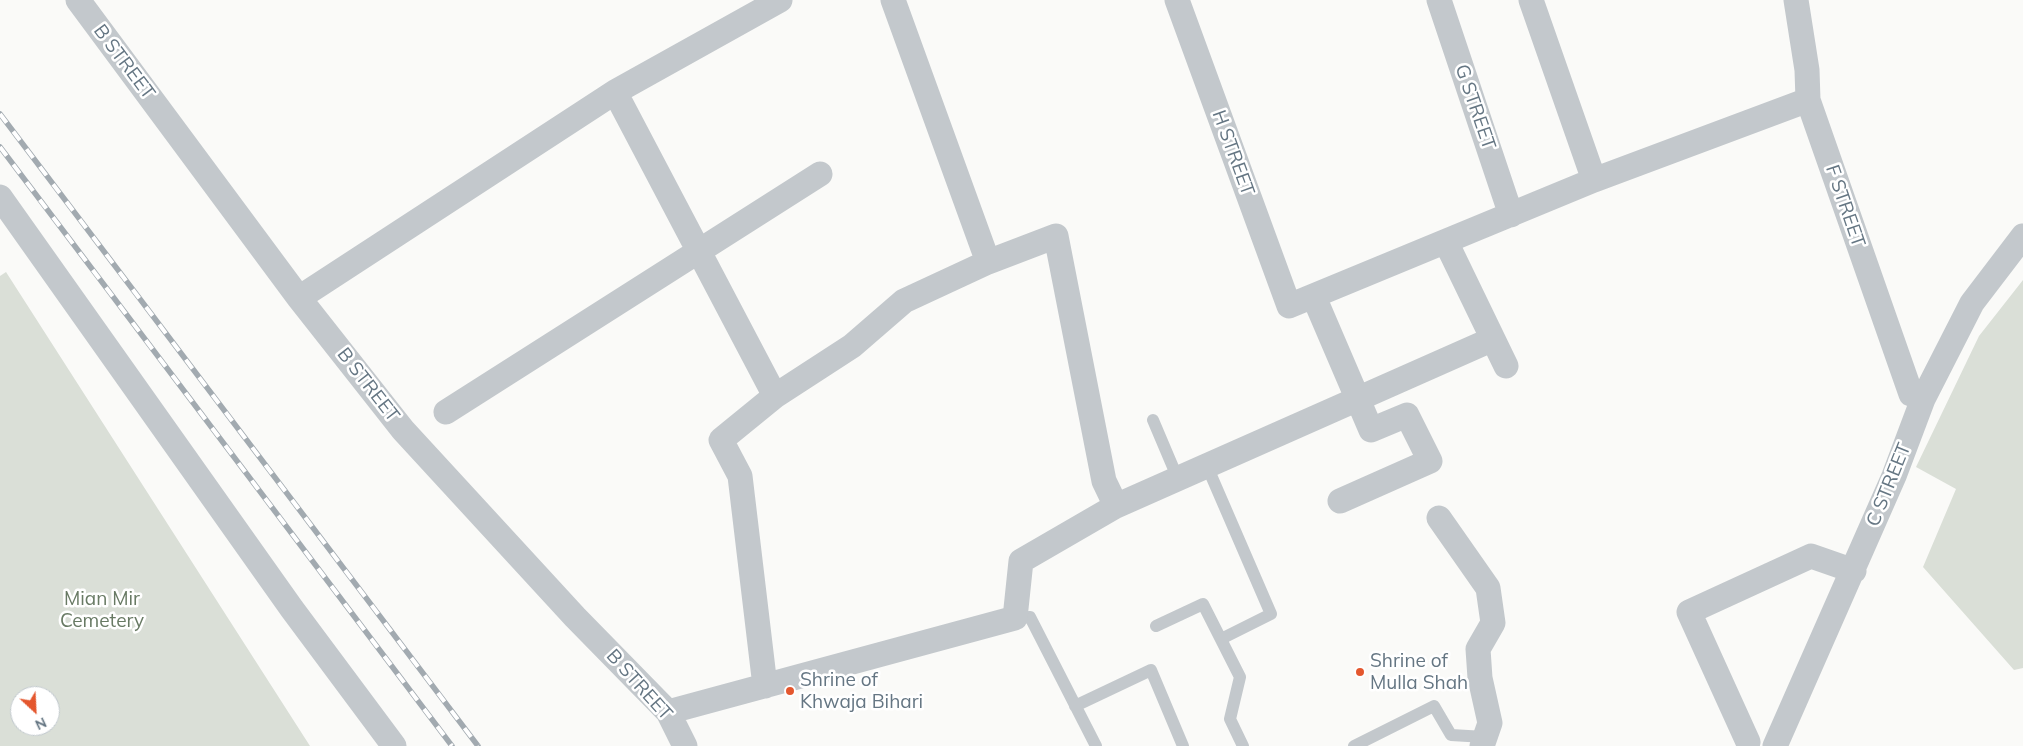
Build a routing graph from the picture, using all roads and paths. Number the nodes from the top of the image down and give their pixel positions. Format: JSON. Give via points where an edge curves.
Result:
{"nodes":[{"id":1,"x":78,"y":0,"type":"edge"},
{"id":2,"x":780,"y":0,"type":"edge"},
{"id":3,"x":893,"y":0,"type":"edge"},
{"id":4,"x":1177,"y":0,"type":"edge"},
{"id":5,"x":1438,"y":0,"type":"edge"},
{"id":6,"x":1531,"y":0,"type":"edge"},
{"id":7,"x":1796,"y":0,"type":"edge"},
{"id":8,"x":615,"y":92,"type":"junction"},
{"id":9,"x":1808,"y":100,"type":"junction"},
{"id":10,"x":820,"y":174,"type":"dead end"},
{"id":11,"x":1594,"y":180,"type":"junction"},
{"id":12,"x":0,"y":197,"type":"edge"},
{"id":13,"x":1512,"y":214,"type":"junction"},
{"id":14,"x":2023,"y":236,"type":"edge"},
{"id":15,"x":1446,"y":242,"type":"junction"},
{"id":16,"x":699,"y":251,"type":"junction"},
{"id":17,"x":988,"y":262,"type":"junction"},
{"id":18,"x":1314,"y":297,"type":"junction"},
{"id":19,"x":299,"y":298,"type":"junction"},
{"id":20,"x":1493,"y":340,"type":"junction"},
{"id":21,"x":1506,"y":366,"type":"dead end"},
{"id":22,"x":775,"y":396,"type":"junction"},
{"id":23,"x":1358,"y":399,"type":"junction"},
{"id":24,"x":1923,"y":399,"type":"junction"},
{"id":25,"x":446,"y":412,"type":"dead end"},
{"id":26,"x":1153,"y":420,"type":"dead end"},
{"id":27,"x":1206,"y":466,"type":"junction"},
{"id":28,"x":1178,"y":479,"type":"junction"},
{"id":29,"x":1340,"y":501,"type":"dead end"},
{"id":30,"x":1116,"y":506,"type":"junction"},
{"id":31,"x":1439,"y":518,"type":"dead end"},
{"id":32,"x":1854,"y":571,"type":"junction"},
{"id":33,"x":1015,"y":618,"type":"junction"},
{"id":34,"x":1156,"y":626,"type":"dead end"},
{"id":35,"x":1221,"y":639,"type":"junction"},
{"id":36,"x":766,"y":686,"type":"junction"},
{"id":37,"x":1075,"y":706,"type":"junction"},
{"id":38,"x":668,"y":712,"type":"junction"},
{"id":39,"x":1483,"y":742,"type":"edge"},
{"id":40,"x":1748,"y":742,"type":"dead end"},
{"id":41,"x":394,"y":746,"type":"edge"},
{"id":42,"x":685,"y":746,"type":"edge"},
{"id":43,"x":1096,"y":746,"type":"edge"},
{"id":44,"x":1183,"y":746,"type":"edge"},
{"id":45,"x":1244,"y":746,"type":"edge"},
{"id":46,"x":1354,"y":746,"type":"edge"},
{"id":47,"x":1775,"y":746,"type":"edge"}],
"edges":[{"from":1,"to":19,"type":"street","name":"B STREET"},
{"from":2,"to":8,"type":"street"},
{"from":3,"to":17,"type":"street"},
{"from":4,"to":18,"type":"street","name":"H STREET","via":[[1289,306]]},
{"from":5,"to":13,"type":"street","name":"G STREET"},
{"from":6,"to":11,"type":"street"},
{"from":7,"to":9,"type":"street","name":"F STREET","via":[[1807,70]]},
{"from":8,"to":16,"type":"street"},
{"from":8,"to":19,"type":"street"},
{"from":9,"to":11,"type":"street"},
{"from":9,"to":24,"type":"street","name":"F STREET","via":[[1911,394]]},
{"from":10,"to":16,"type":"street"},
{"from":11,"to":13,"type":"street"},
{"from":12,"to":41,"type":"street","via":[[292,610]]},
{"from":13,"to":15,"type":"street"},
{"from":14,"to":24,"type":"street","name":"C STREET","via":[[1972,303]]},
{"from":15,"to":18,"type":"street"},
{"from":15,"to":20,"type":"street"},
{"from":16,"to":22,"type":"street"},
{"from":16,"to":25,"type":"street"},
{"from":17,"to":22,"type":"street","via":[[904,300],[852,346]]},
{"from":17,"to":30,"type":"street","via":[[1056,236],[1104,481]]},
{"from":18,"to":23,"type":"street"},
{"from":19,"to":38,"type":"street","name":"B STREET","via":[[403,430],[575,617]]},
{"from":20,"to":21,"type":"street"},
{"from":20,"to":23,"type":"street"},
{"from":22,"to":36,"type":"street","via":[[721,440],[740,476]]},
{"from":23,"to":27,"type":"street"},
{"from":23,"to":29,"type":"street","via":[[1371,430],[1406,415],[1430,461]]},
{"from":24,"to":32,"type":"street","name":"C STREET"},
{"from":26,"to":28,"type":"lane"},
{"from":27,"to":28,"type":"street"},
{"from":27,"to":35,"type":"lane","via":[[1271,614]]},
{"from":28,"to":30,"type":"street"},
{"from":30,"to":33,"type":"street","via":[[1021,561]]},
{"from":31,"to":39,"type":"street","via":[[1488,588],[1493,622],[1478,649],[1480,678],[1490,723]]},
{"from":32,"to":40,"type":"street","via":[[1811,556],[1689,612]]},
{"from":32,"to":47,"type":"street","name":"C STREET"},
{"from":33,"to":36,"type":"street"},
{"from":33,"to":37,"type":"lane","via":[[1030,617]]},
{"from":34,"to":35,"type":"lane","via":[[1203,604]]},
{"from":35,"to":45,"type":"lane","via":[[1240,677],[1230,719]]},
{"from":36,"to":38,"type":"street"},
{"from":37,"to":43,"type":"lane"},
{"from":37,"to":44,"type":"lane","via":[[1151,670]]},
{"from":38,"to":42,"type":"street","name":"B STREET"},
{"from":39,"to":46,"type":"lane","via":[[1451,735],[1434,706]]}]}
